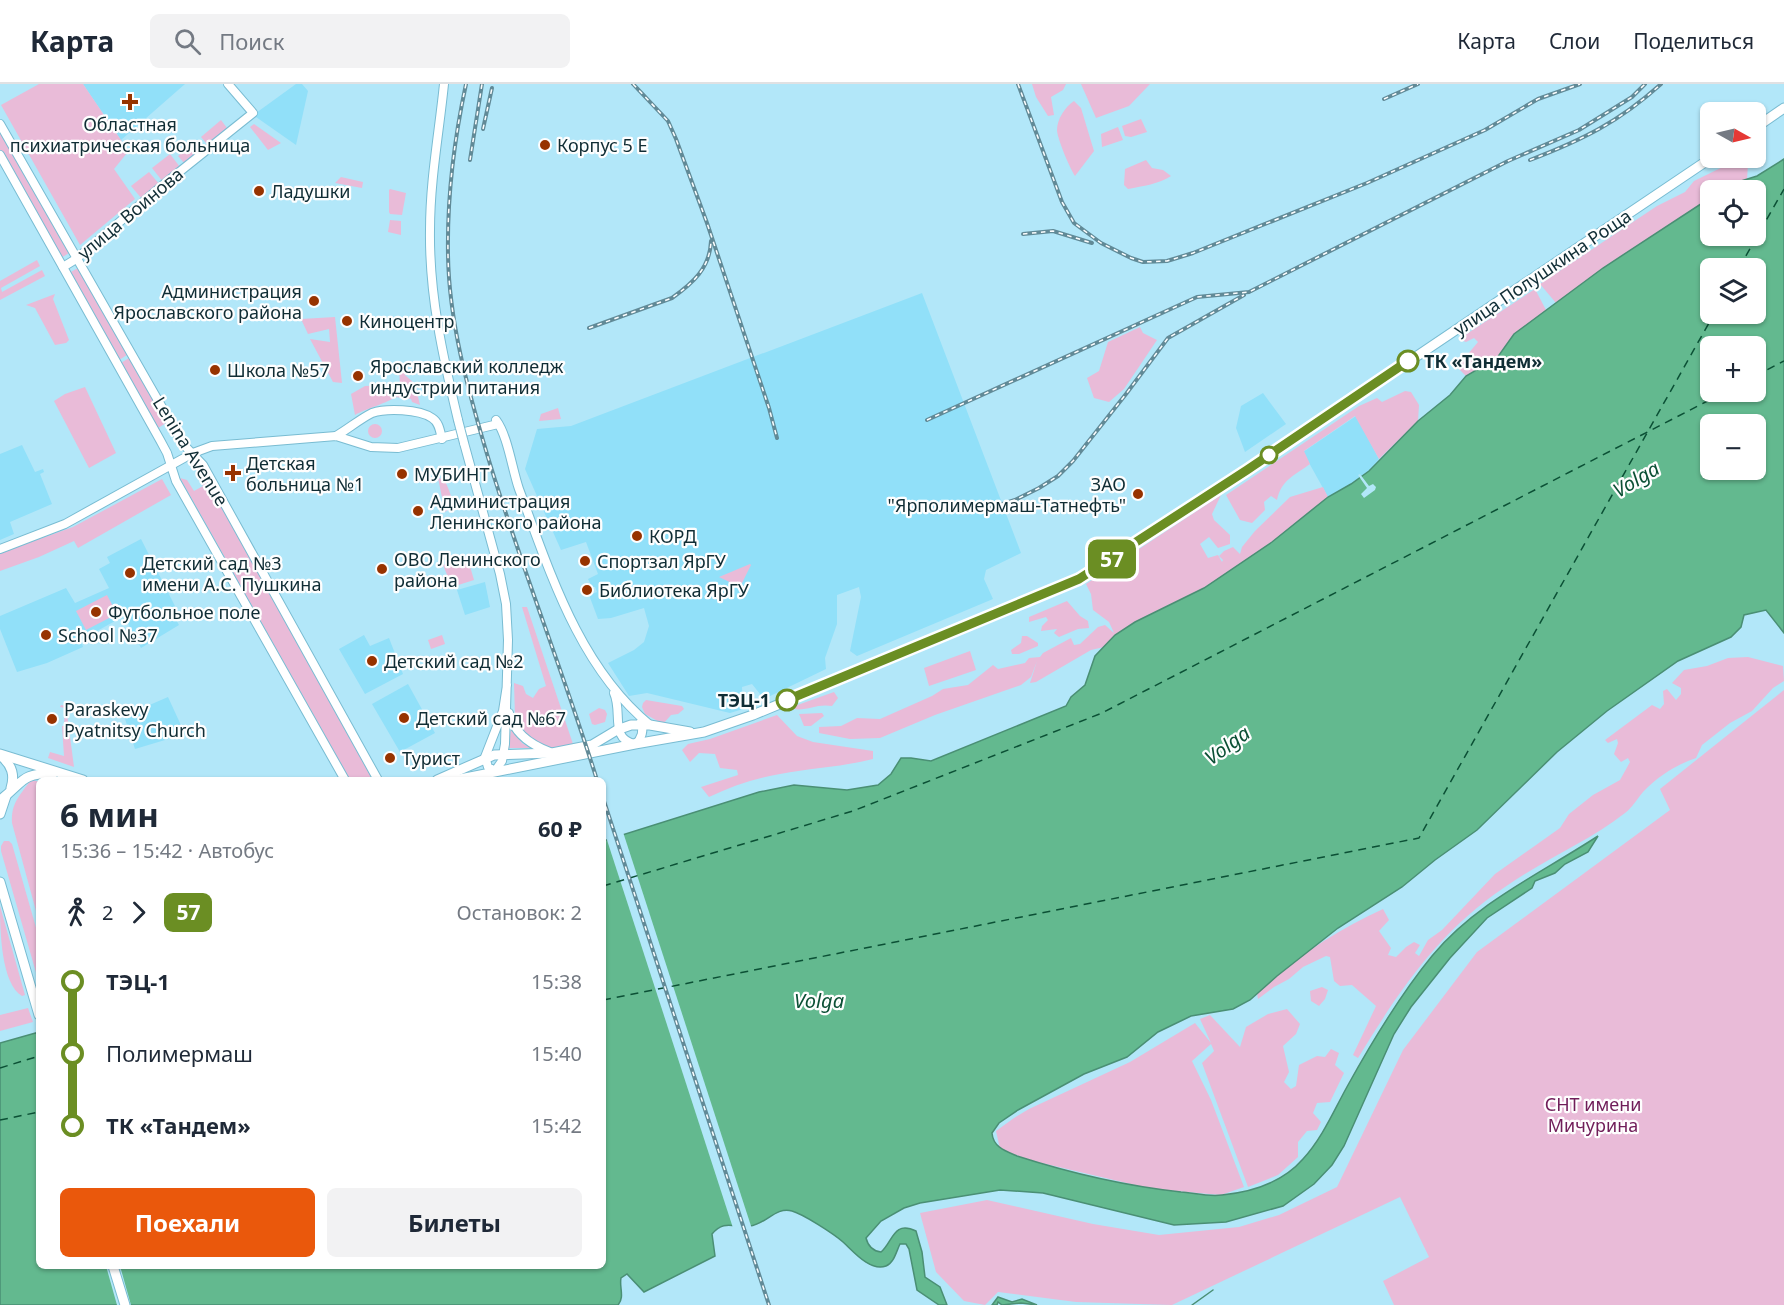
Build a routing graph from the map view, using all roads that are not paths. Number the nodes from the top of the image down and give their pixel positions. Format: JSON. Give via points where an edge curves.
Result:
{"nodes":[{"id":1,"x":228,"y":84,"type":"edge"},
{"id":2,"x":444,"y":84,"type":"edge"},
{"id":3,"x":1784,"y":108,"type":"edge"},
{"id":4,"x":1766,"y":120,"type":"edge"},
{"id":5,"x":0,"y":124,"type":"edge"},
{"id":6,"x":0,"y":154,"type":"edge"},
{"id":7,"x":1700,"y":165,"type":"edge"},
{"id":8,"x":76,"y":259,"type":"junction"},
{"id":9,"x":63,"y":267,"type":"junction"},
{"id":10,"x":336,"y":435,"type":"junction"},
{"id":11,"x":441,"y":436,"type":"junction"},
{"id":12,"x":193,"y":453,"type":"junction"},
{"id":13,"x":171,"y":466,"type":"junction"},
{"id":14,"x":0,"y":549,"type":"edge"},
{"id":15,"x":610,"y":684,"type":"junction"},
{"id":16,"x":507,"y":685,"type":"junction"},
{"id":17,"x":507,"y":699,"type":"junction"},
{"id":18,"x":646,"y":724,"type":"junction"},
{"id":19,"x":618,"y":730,"type":"junction"},
{"id":20,"x":704,"y":732,"type":"junction"},
{"id":21,"x":635,"y":744,"type":"junction"},
{"id":22,"x":552,"y":753,"type":"junction"},
{"id":23,"x":486,"y":754,"type":"junction"},
{"id":24,"x":504,"y":754,"type":"junction"},
{"id":25,"x":0,"y":755,"type":"edge"},
{"id":26,"x":495,"y":771,"type":"junction"},
{"id":27,"x":63,"y":772,"type":"junction"},
{"id":28,"x":76,"y":777,"type":"edge"},
{"id":29,"x":343,"y":777,"type":"edge"},
{"id":30,"x":376,"y":777,"type":"edge"},
{"id":31,"x":444,"y":777,"type":"edge"},
{"id":32,"x":468,"y":777,"type":"edge"},
{"id":33,"x":5,"y":795,"type":"edge"},
{"id":34,"x":0,"y":814,"type":"edge"},
{"id":35,"x":0,"y":882,"type":"edge"},
{"id":36,"x":36,"y":1005,"type":"edge"},
{"id":37,"x":114,"y":1269,"type":"edge"},
{"id":38,"x":125,"y":1305,"type":"edge"}],
"edges":[{"from":1,"to":8,"type":"main road","name":"улица Воинова","via":[[253,113]]},
{"from":2,"to":16,"type":"main road","bridge":true,"via":[[430,204],[430,257],[437,326],[504,589]]},
{"from":3,"to":4,"type":"main road"},
{"from":5,"to":8,"type":"main road","name":"Lenina Avenue"},
{"from":6,"to":9,"type":"main road","name":"Lenina Avenue"},
{"from":7,"to":20,"type":"main road","name":"улица Полушкина Роща","via":[[1088,574]]},
{"from":8,"to":9,"type":"main road","name":"улица Воинова"},
{"from":8,"to":12,"type":"main road","name":"Lenina Avenue","via":[[183,444]]},
{"from":9,"to":13,"type":"main road","name":"Lenina Avenue"},
{"from":10,"to":11,"type":"main road","via":[[382,448],[398,448]]},
{"from":10,"to":11,"type":"main road","via":[[371,414],[388,410],[432,418]]},
{"from":10,"to":12,"type":"main road","via":[[212,446]]},
{"from":11,"to":15,"type":"main road","name":"улица Полушкина Роща","via":[[497,422],[557,587],[585,645]]},
{"from":12,"to":13,"type":"main road"},
{"from":12,"to":30,"type":"main road","name":"Lenina Avenue"},
{"from":13,"to":14,"type":"main road","via":[[65,524]]},
{"from":13,"to":29,"type":"main road","name":"Lenina Avenue"},
{"from":15,"to":18,"type":"main road","name":"улица Полушкина Роща"},
{"from":15,"to":19,"type":"main road","name":"улица Полушкина Роща","via":[[618,699]]},
{"from":16,"to":17,"type":"main road"},
{"from":16,"to":23,"type":"main road","via":[[503,711]]},
{"from":17,"to":22,"type":"main road","via":[[511,719],[522,736]]},
{"from":17,"to":24,"type":"main road"},
{"from":18,"to":19,"type":"main road"},
{"from":18,"to":20,"type":"main road","name":"улица Полушкина Роща"},
{"from":18,"to":21,"type":"main road"},
{"from":19,"to":21,"type":"main road","via":[[626,742]]},
{"from":19,"to":22,"type":"main road","via":[[592,745]]},
{"from":20,"to":21,"type":"main road","name":"улица Полушкина Роща"},
{"from":21,"to":26,"type":"main road","name":"улица Полушкина Роща"},
{"from":22,"to":24,"type":"main road"},
{"from":23,"to":24,"type":"main road"},
{"from":23,"to":26,"type":"main road","via":[[488,767]]},
{"from":23,"to":31,"type":"main road"},
{"from":24,"to":26,"type":"main road"},
{"from":25,"to":27,"type":"main road"},
{"from":25,"to":33,"type":"main road","via":[[13,772]]},
{"from":26,"to":32,"type":"main road","name":"улица Полушкина Роща"},
{"from":27,"to":28,"type":"main road"},
{"from":27,"to":33,"type":"main road","via":[[31,775]]},
{"from":33,"to":34,"type":"main road"},
{"from":35,"to":36,"type":"main road"},
{"from":37,"to":38,"type":"main road"}]}
